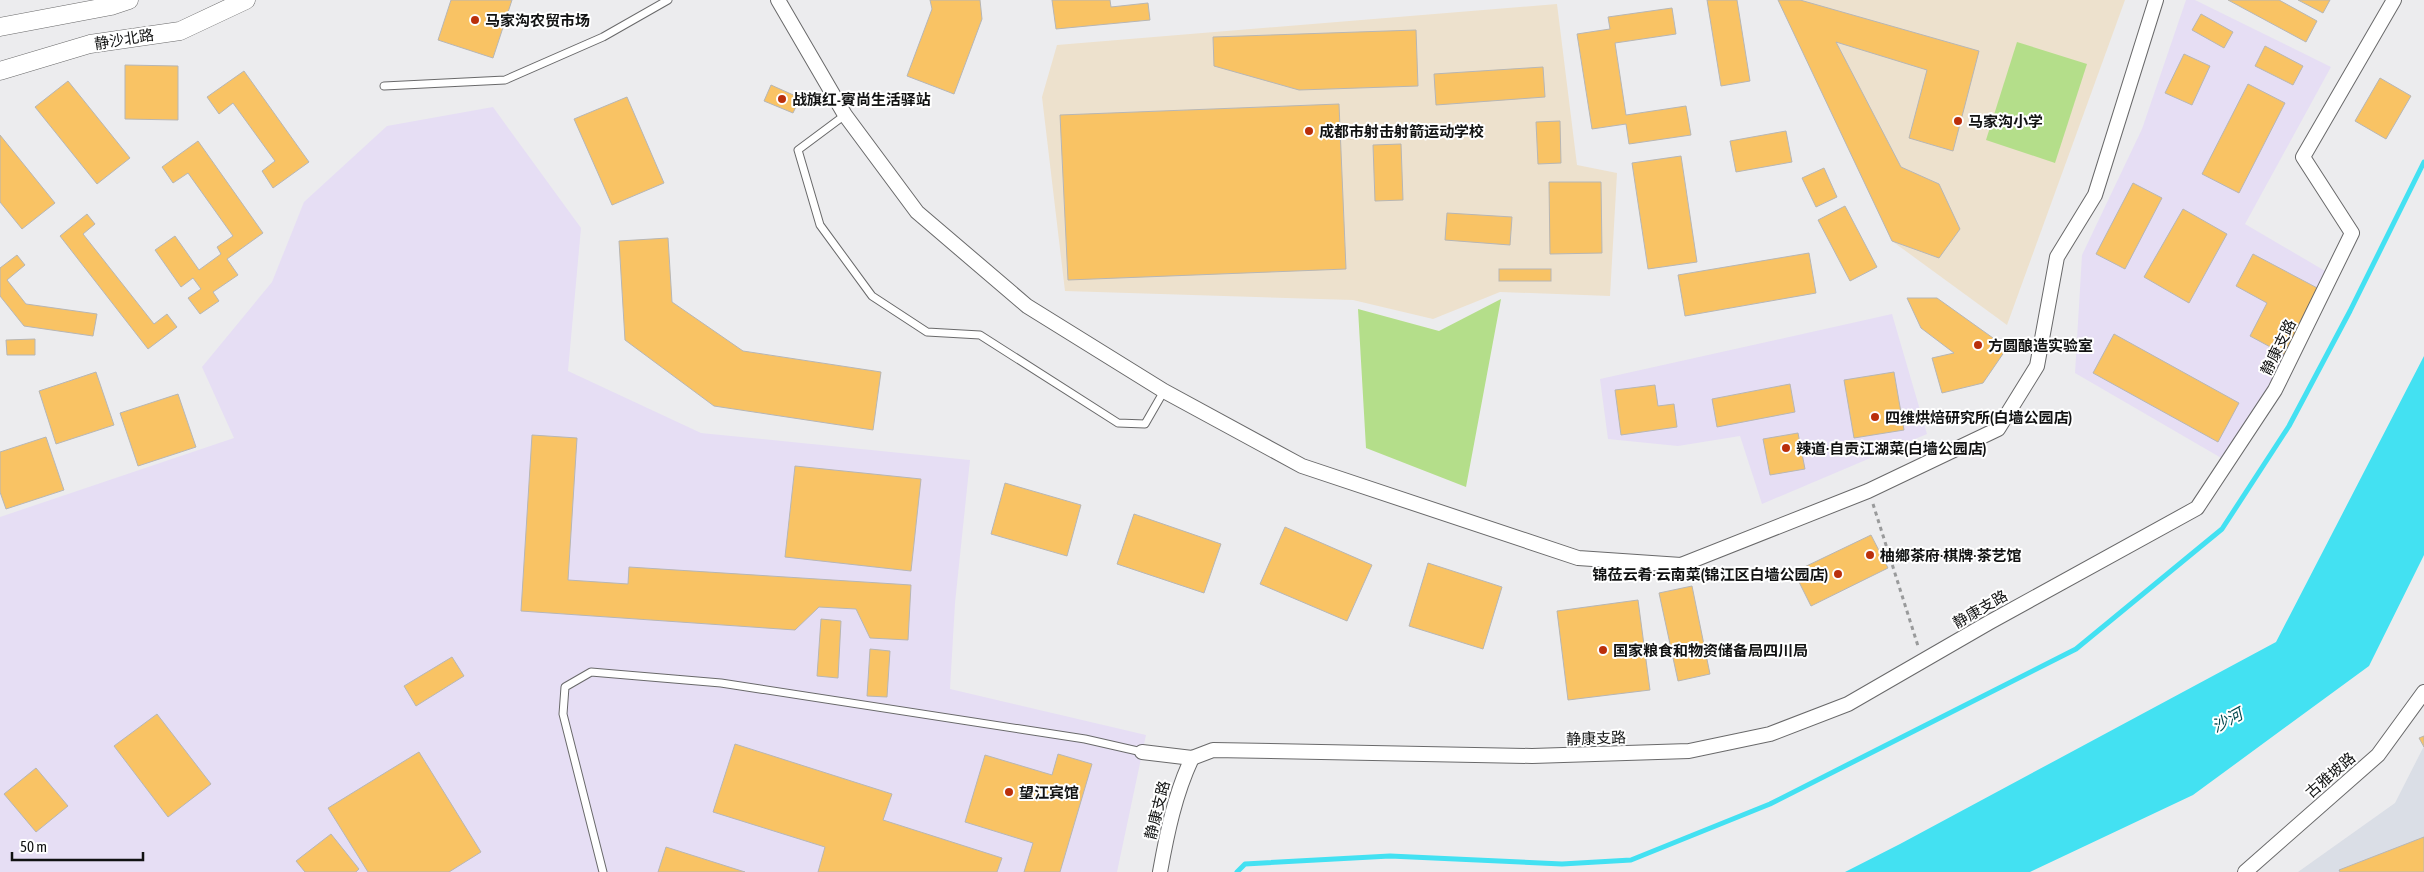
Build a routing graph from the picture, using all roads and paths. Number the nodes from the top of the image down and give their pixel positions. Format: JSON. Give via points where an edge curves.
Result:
{"nodes":[{"id":1,"x":129,"y":0,"type":"edge"},
{"id":2,"x":246,"y":0,"type":"edge"},
{"id":3,"x":668,"y":0,"type":"edge"},
{"id":4,"x":778,"y":0,"type":"edge"},
{"id":5,"x":2156,"y":0,"type":"edge"},
{"id":6,"x":2394,"y":0,"type":"edge"},
{"id":7,"x":0,"y":27,"type":"edge"},
{"id":8,"x":0,"y":72,"type":"edge"},
{"id":9,"x":384,"y":86,"type":"dead end"},
{"id":10,"x":844,"y":115,"type":"junction"},
{"id":11,"x":1164,"y":391,"type":"junction"},
{"id":12,"x":1868,"y":491,"type":"junction"},
{"id":13,"x":1923,"y":661,"type":"junction"},
{"id":14,"x":2424,"y":692,"type":"edge"},
{"id":15,"x":1142,"y":752,"type":"joint"},
{"id":16,"x":1192,"y":758,"type":"junction"},
{"id":17,"x":603,"y":872,"type":"edge"},
{"id":18,"x":1160,"y":872,"type":"edge"},
{"id":19,"x":2245,"y":872,"type":"edge"}],
"edges":[{"from":1,"to":7,"type":"street"},
{"from":2,"to":8,"type":"street","name":"静沙北路","via":[[180,31],[90,44]]},
{"from":3,"to":9,"type":"lane","via":[[603,37],[505,80]]},
{"from":4,"to":10,"type":"street"},
{"from":5,"to":12,"type":"street","via":[[2095,195],[2057,257],[2037,366],[1998,430]]},
{"from":6,"to":13,"type":"street","name":"静康支路","via":[[2303,157],[2352,233],[2275,390],[2197,508]]},
{"from":10,"to":11,"type":"street","via":[[917,212],[1027,306]]},
{"from":10,"to":11,"type":"lane","via":[[798,150],[820,225],[872,296],[927,332],[980,335],[1118,423],[1145,424]]},
{"from":11,"to":12,"type":"street","via":[[1302,466],[1578,558],[1681,565]]},
{"from":12,"to":13,"type":"path"},
{"from":13,"to":16,"type":"street","name":"静康支路","via":[[1848,704],[1770,734],[1689,751],[1532,756],[1213,750]]},
{"from":14,"to":19,"type":"street","name":"古雅坡路","via":[[2378,754]]},
{"from":15,"to":16,"type":"street","name":"静康支路"},
{"from":15,"to":17,"type":"lane","via":[[1085,739],[721,683],[591,672],[564,687],[563,714]]},
{"from":16,"to":18,"type":"street","name":"静康支路","via":[[1180,783]]}]}
